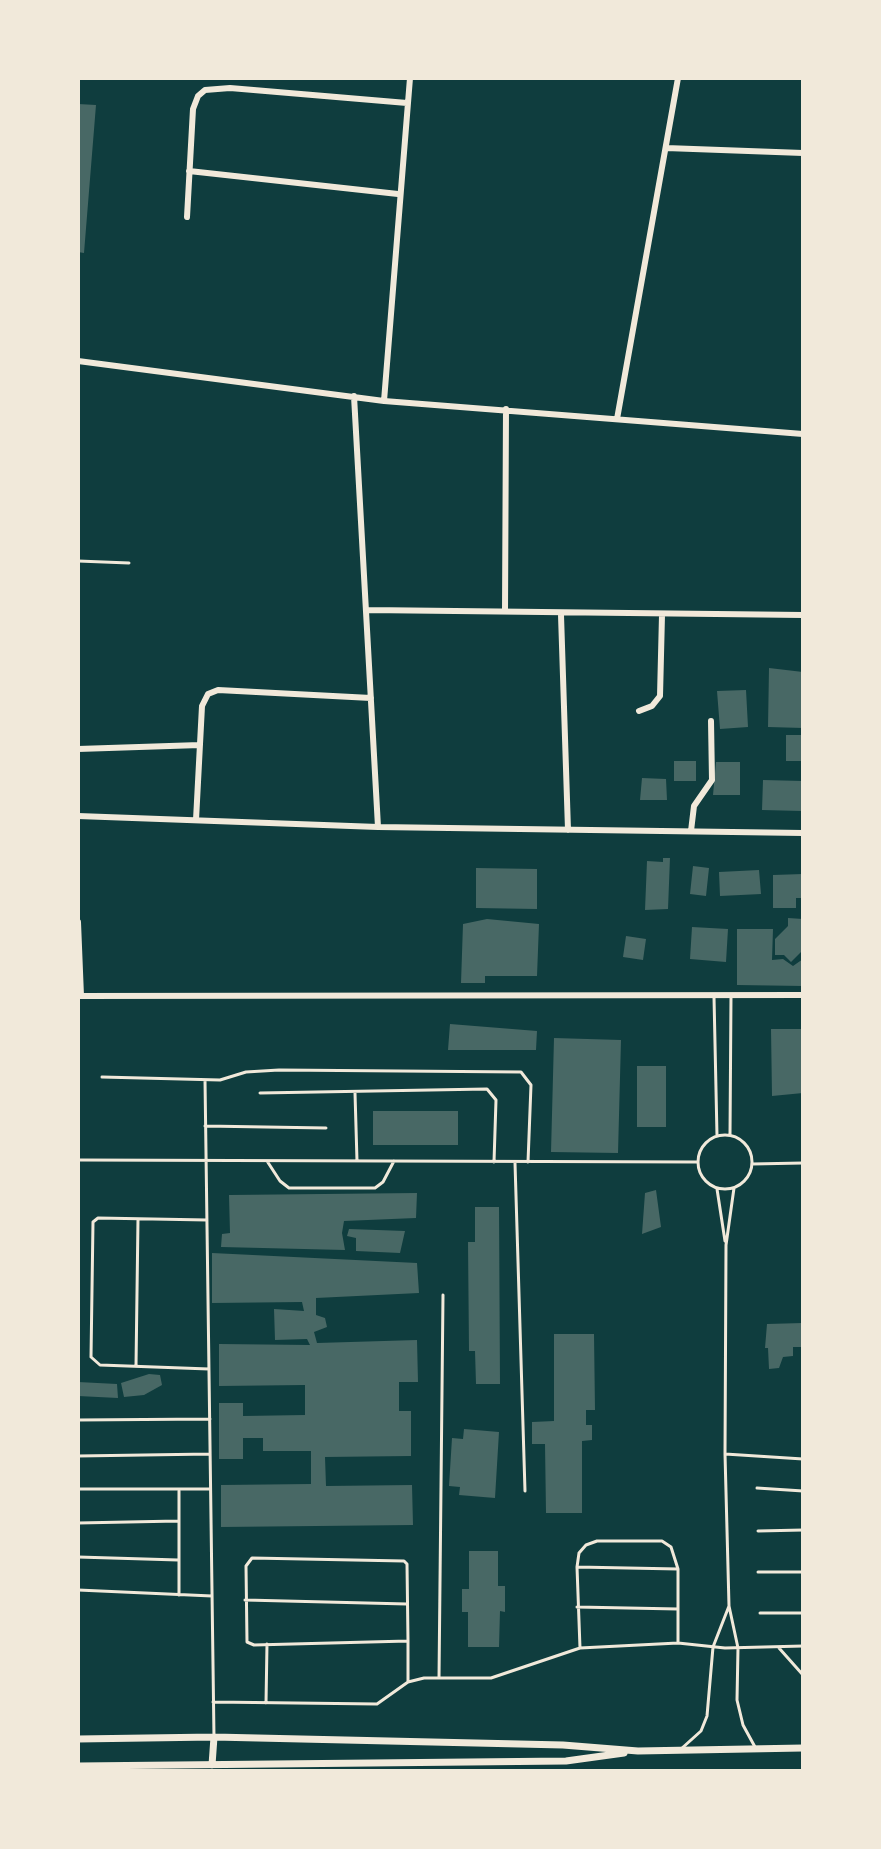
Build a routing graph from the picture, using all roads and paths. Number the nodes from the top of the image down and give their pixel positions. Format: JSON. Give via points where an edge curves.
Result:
{"nodes":[{"id":1,"x":410,"y":78,"type":"edge"},
{"id":2,"x":678,"y":78,"type":"edge"},
{"id":3,"x":407,"y":103,"type":"junction"},
{"id":4,"x":666,"y":148,"type":"junction"},
{"id":5,"x":803,"y":153,"type":"edge"},
{"id":6,"x":189,"y":171,"type":"junction"},
{"id":7,"x":398,"y":194,"type":"junction"},
{"id":8,"x":187,"y":217,"type":"dead end"},
{"id":9,"x":78,"y":361,"type":"edge"},
{"id":10,"x":354,"y":396,"type":"junction"},
{"id":11,"x":384,"y":401,"type":"junction"},
{"id":12,"x":506,"y":409,"type":"junction"},
{"id":13,"x":617,"y":419,"type":"junction"},
{"id":14,"x":803,"y":434,"type":"edge"},
{"id":15,"x":78,"y":561,"type":"edge"},
{"id":16,"x":129,"y":563,"type":"dead end"},
{"id":17,"x":368,"y":610,"type":"junction"},
{"id":18,"x":505,"y":611,"type":"junction"},
{"id":19,"x":561,"y":615,"type":"junction"},
{"id":20,"x":662,"y":615,"type":"junction"},
{"id":21,"x":803,"y":615,"type":"edge"},
{"id":22,"x":371,"y":698,"type":"junction"},
{"id":23,"x":639,"y":711,"type":"dead end"},
{"id":24,"x":711,"y":721,"type":"dead end"},
{"id":25,"x":200,"y":745,"type":"junction"},
{"id":26,"x":78,"y":749,"type":"edge"},
{"id":27,"x":78,"y":816,"type":"edge"},
{"id":28,"x":196,"y":820,"type":"junction"},
{"id":29,"x":378,"y":827,"type":"junction"},
{"id":30,"x":568,"y":830,"type":"junction"},
{"id":31,"x":691,"y":831,"type":"junction"},
{"id":32,"x":803,"y":833,"type":"edge"},
{"id":33,"x":78,"y":922,"type":"edge"},
{"id":34,"x":803,"y":995,"type":"edge"},
{"id":35,"x":79,"y":996,"type":"edge"},
{"id":36,"x":731,"y":996,"type":"junction"},
{"id":37,"x":714,"y":997,"type":"junction"},
{"id":38,"x":102,"y":1077,"type":"dead end"},
{"id":39,"x":205,"y":1080,"type":"junction"},
{"id":40,"x":355,"y":1092,"type":"junction"},
{"id":41,"x":260,"y":1093,"type":"dead end"},
{"id":42,"x":205,"y":1126,"type":"junction"},
{"id":43,"x":326,"y":1128,"type":"dead end"},
{"id":44,"x":730,"y":1135,"type":"junction"},
{"id":45,"x":717,"y":1136,"type":"junction"},
{"id":46,"x":78,"y":1160,"type":"edge"},
{"id":47,"x":206,"y":1161,"type":"junction"},
{"id":48,"x":267,"y":1161,"type":"junction"},
{"id":49,"x":357,"y":1161,"type":"junction"},
{"id":50,"x":394,"y":1161,"type":"junction"},
{"id":51,"x":494,"y":1162,"type":"junction"},
{"id":52,"x":515,"y":1162,"type":"junction"},
{"id":53,"x":528,"y":1162,"type":"junction"},
{"id":54,"x":697,"y":1162,"type":"junction"},
{"id":55,"x":803,"y":1163,"type":"edge"},
{"id":56,"x":752,"y":1164,"type":"junction"},
{"id":57,"x":717,"y":1188,"type":"junction"},
{"id":58,"x":734,"y":1188,"type":"junction"},
{"id":59,"x":138,"y":1219,"type":"junction"},
{"id":60,"x":207,"y":1220,"type":"junction"},
{"id":61,"x":726,"y":1245,"type":"junction"},
{"id":62,"x":443,"y":1295,"type":"dead end"},
{"id":63,"x":136,"y":1366,"type":"junction"},
{"id":64,"x":209,"y":1369,"type":"junction"},
{"id":65,"x":210,"y":1419,"type":"junction"},
{"id":66,"x":78,"y":1420,"type":"edge"},
{"id":67,"x":210,"y":1454,"type":"junction"},
{"id":68,"x":725,"y":1454,"type":"junction"},
{"id":69,"x":78,"y":1456,"type":"edge"},
{"id":70,"x":803,"y":1459,"type":"edge"},
{"id":71,"x":757,"y":1488,"type":"dead end"},
{"id":72,"x":78,"y":1489,"type":"edge"},
{"id":73,"x":179,"y":1489,"type":"junction"},
{"id":74,"x":211,"y":1489,"type":"junction"},
{"id":75,"x":525,"y":1491,"type":"dead end"},
{"id":76,"x":803,"y":1491,"type":"edge"},
{"id":77,"x":179,"y":1521,"type":"junction"},
{"id":78,"x":78,"y":1523,"type":"edge"},
{"id":79,"x":803,"y":1530,"type":"edge"},
{"id":80,"x":758,"y":1531,"type":"dead end"},
{"id":81,"x":78,"y":1557,"type":"edge"},
{"id":82,"x":179,"y":1560,"type":"junction"},
{"id":83,"x":577,"y":1567,"type":"junction"},
{"id":84,"x":678,"y":1569,"type":"junction"},
{"id":85,"x":758,"y":1572,"type":"dead end"},
{"id":86,"x":803,"y":1572,"type":"edge"},
{"id":87,"x":78,"y":1590,"type":"edge"},
{"id":88,"x":179,"y":1595,"type":"junction"},
{"id":89,"x":212,"y":1596,"type":"junction"},
{"id":90,"x":245,"y":1600,"type":"junction"},
{"id":91,"x":407,"y":1604,"type":"junction"},
{"id":92,"x":729,"y":1606,"type":"junction"},
{"id":93,"x":577,"y":1607,"type":"junction"},
{"id":94,"x":679,"y":1609,"type":"junction"},
{"id":95,"x":760,"y":1613,"type":"dead end"},
{"id":96,"x":803,"y":1613,"type":"edge"},
{"id":97,"x":408,"y":1641,"type":"junction"},
{"id":98,"x":678,"y":1643,"type":"junction"},
{"id":99,"x":267,"y":1644,"type":"junction"},
{"id":100,"x":778,"y":1646,"type":"junction"},
{"id":101,"x":803,"y":1646,"type":"edge"},
{"id":102,"x":713,"y":1647,"type":"junction"},
{"id":103,"x":580,"y":1648,"type":"junction"},
{"id":104,"x":738,"y":1648,"type":"junction"},
{"id":105,"x":803,"y":1675,"type":"edge"},
{"id":106,"x":439,"y":1678,"type":"junction"},
{"id":107,"x":408,"y":1682,"type":"junction"},
{"id":108,"x":213,"y":1702,"type":"junction"},
{"id":109,"x":266,"y":1703,"type":"junction"},
{"id":110,"x":214,"y":1737,"type":"junction"},
{"id":111,"x":78,"y":1739,"type":"edge"},
{"id":112,"x":755,"y":1748,"type":"junction"},
{"id":113,"x":803,"y":1748,"type":"edge"},
{"id":114,"x":679,"y":1750,"type":"junction"},
{"id":115,"x":638,"y":1751,"type":"junction"},
{"id":116,"x":212,"y":1765,"type":"junction"},
{"id":117,"x":78,"y":1766,"type":"edge"},
{"id":118,"x":401,"y":1768,"type":"edge"}],
"edges":[{"from":1,"to":3,"type":"street"},
{"from":2,"to":4,"type":"street"},
{"from":3,"to":6,"type":"street","via":[[205,90],[193,109]]},
{"from":3,"to":7,"type":"street"},
{"from":4,"to":5,"type":"street"},
{"from":4,"to":13,"type":"street"},
{"from":6,"to":7,"type":"street"},
{"from":6,"to":8,"type":"street"},
{"from":7,"to":11,"type":"street"},
{"from":9,"to":10,"type":"street"},
{"from":10,"to":11,"type":"street"},
{"from":10,"to":17,"type":"street"},
{"from":11,"to":12,"type":"street"},
{"from":12,"to":13,"type":"street"},
{"from":12,"to":18,"type":"street"},
{"from":13,"to":14,"type":"street"},
{"from":15,"to":16,"type":"lane"},
{"from":17,"to":18,"type":"street"},
{"from":17,"to":22,"type":"street"},
{"from":18,"to":19,"type":"street"},
{"from":19,"to":20,"type":"street"},
{"from":19,"to":30,"type":"street"},
{"from":20,"to":21,"type":"street"},
{"from":20,"to":23,"type":"street","via":[[660,696]]},
{"from":22,"to":25,"type":"street","via":[[212,691],[203,701]]},
{"from":22,"to":29,"type":"street"},
{"from":24,"to":31,"type":"street","via":[[712,780],[694,806]]},
{"from":25,"to":26,"type":"street"},
{"from":25,"to":28,"type":"street"},
{"from":27,"to":28,"type":"street"},
{"from":28,"to":29,"type":"street"},
{"from":29,"to":30,"type":"street"},
{"from":30,"to":31,"type":"street"},
{"from":31,"to":32,"type":"street"},
{"from":33,"to":35,"type":"street"},
{"from":34,"to":36,"type":"street"},
{"from":35,"to":37,"type":"street"},
{"from":36,"to":37,"type":"street"},
{"from":36,"to":44,"type":"lane"},
{"from":37,"to":45,"type":"lane"},
{"from":38,"to":39,"type":"lane"},
{"from":39,"to":42,"type":"lane"},
{"from":39,"to":53,"type":"lane","via":[[279,1070],[521,1072],[531,1085]]},
{"from":40,"to":41,"type":"lane"},
{"from":40,"to":49,"type":"lane"},
{"from":40,"to":51,"type":"lane","via":[[492,1091]]},
{"from":42,"to":43,"type":"lane"},
{"from":42,"to":47,"type":"lane"},
{"from":44,"to":45,"type":"lane"},
{"from":44,"to":56,"type":"lane","via":[[744,1142]]},
{"from":45,"to":54,"type":"lane","via":[[703,1145]]},
{"from":46,"to":47,"type":"lane"},
{"from":47,"to":48,"type":"lane"},
{"from":47,"to":60,"type":"lane"},
{"from":48,"to":49,"type":"lane"},
{"from":48,"to":50,"type":"lane","via":[[289,1188],[379,1186]]},
{"from":49,"to":50,"type":"lane"},
{"from":50,"to":51,"type":"lane"},
{"from":51,"to":52,"type":"lane"},
{"from":52,"to":53,"type":"lane"},
{"from":52,"to":75,"type":"lane"},
{"from":53,"to":54,"type":"lane"},
{"from":54,"to":57,"type":"lane","via":[[703,1179]]},
{"from":55,"to":56,"type":"lane"},
{"from":56,"to":58,"type":"lane","via":[[746,1179]]},
{"from":57,"to":58,"type":"lane"},
{"from":57,"to":61,"type":"lane"},
{"from":58,"to":61,"type":"lane"},
{"from":59,"to":60,"type":"lane"},
{"from":59,"to":63,"type":"lane"},
{"from":59,"to":63,"type":"lane","via":[[98,1218],[91,1226],[91,1357],[100,1365]]},
{"from":60,"to":64,"type":"lane"},
{"from":61,"to":68,"type":"lane"},
{"from":62,"to":106,"type":"lane"},
{"from":63,"to":64,"type":"lane"},
{"from":64,"to":65,"type":"lane"},
{"from":65,"to":66,"type":"lane"},
{"from":65,"to":67,"type":"lane"},
{"from":67,"to":69,"type":"lane"},
{"from":67,"to":74,"type":"lane"},
{"from":68,"to":70,"type":"lane"},
{"from":68,"to":92,"type":"lane"},
{"from":71,"to":76,"type":"lane"},
{"from":72,"to":73,"type":"lane"},
{"from":73,"to":74,"type":"lane"},
{"from":73,"to":77,"type":"lane"},
{"from":74,"to":89,"type":"lane"},
{"from":77,"to":78,"type":"lane"},
{"from":77,"to":82,"type":"lane"},
{"from":79,"to":80,"type":"lane"},
{"from":81,"to":82,"type":"lane"},
{"from":82,"to":88,"type":"lane"},
{"from":83,"to":84,"type":"lane"},
{"from":83,"to":84,"type":"lane","via":[[579,1553],[590,1543],[662,1541],[674,1552]]},
{"from":83,"to":93,"type":"lane"},
{"from":84,"to":94,"type":"lane"},
{"from":85,"to":86,"type":"lane"},
{"from":87,"to":88,"type":"lane"},
{"from":88,"to":89,"type":"lane"},
{"from":89,"to":108,"type":"lane"},
{"from":90,"to":91,"type":"lane"},
{"from":90,"to":91,"type":"lane","via":[[246,1566],[252,1558],[396,1559],[407,1564]]},
{"from":90,"to":99,"type":"lane","via":[[245,1637],[254,1645]]},
{"from":91,"to":97,"type":"lane"},
{"from":92,"to":102,"type":"lane"},
{"from":92,"to":104,"type":"lane"},
{"from":93,"to":94,"type":"lane"},
{"from":93,"to":103,"type":"lane"},
{"from":94,"to":98,"type":"lane"},
{"from":95,"to":96,"type":"lane"},
{"from":97,"to":99,"type":"lane"},
{"from":97,"to":107,"type":"lane"},
{"from":98,"to":102,"type":"lane"},
{"from":98,"to":103,"type":"lane"},
{"from":99,"to":109,"type":"lane"},
{"from":100,"to":101,"type":"lane"},
{"from":100,"to":104,"type":"lane"},
{"from":100,"to":105,"type":"lane"},
{"from":102,"to":104,"type":"lane"},
{"from":102,"to":114,"type":"lane","via":[[707,1716],[701,1731]]},
{"from":103,"to":106,"type":"lane","via":[[509,1675]]},
{"from":104,"to":112,"type":"lane","via":[[737,1700]]},
{"from":106,"to":107,"type":"lane"},
{"from":107,"to":109,"type":"lane","via":[[377,1704]]},
{"from":108,"to":109,"type":"lane"},
{"from":108,"to":110,"type":"lane"},
{"from":110,"to":111,"type":"street"},
{"from":110,"to":115,"type":"street"},
{"from":110,"to":116,"type":"street"},
{"from":112,"to":113,"type":"street"},
{"from":112,"to":114,"type":"street"},
{"from":114,"to":115,"type":"street"},
{"from":115,"to":118,"type":"street","via":[[566,1761]]},
{"from":116,"to":117,"type":"street"},
{"from":116,"to":118,"type":"street"}]}
